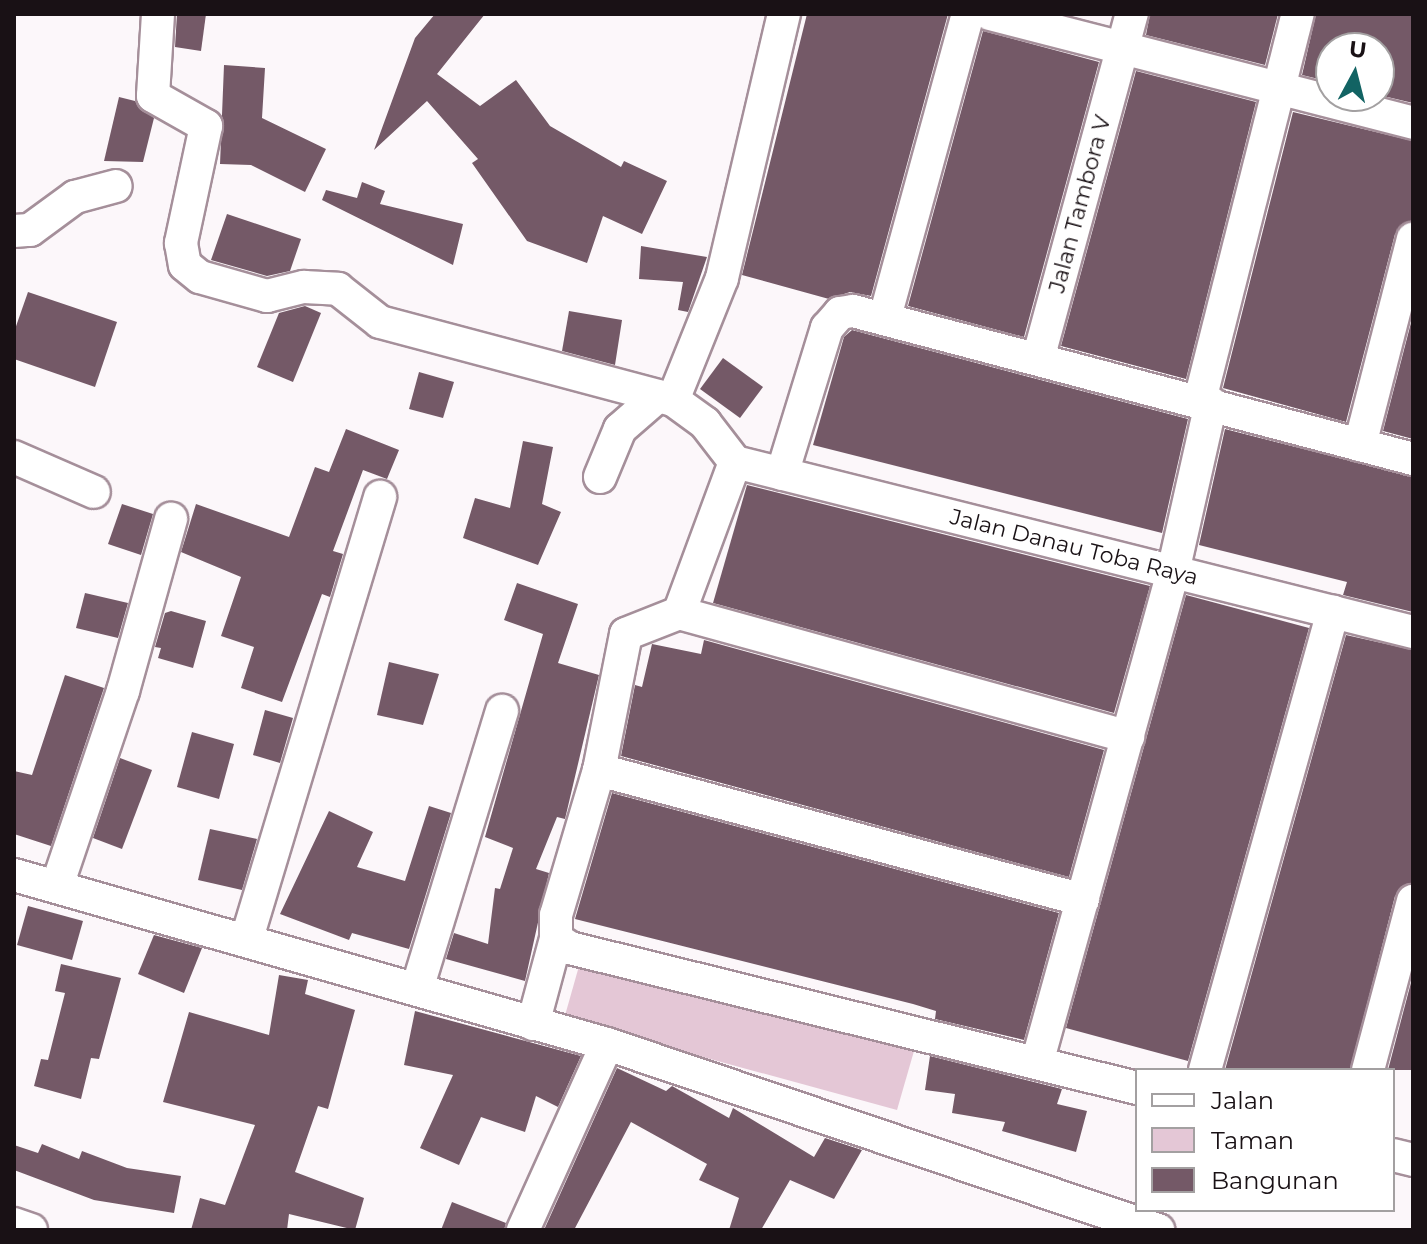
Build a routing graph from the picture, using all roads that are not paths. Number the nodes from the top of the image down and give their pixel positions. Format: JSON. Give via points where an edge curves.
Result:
{"nodes":[{"id":1,"x":158,"y":14,"type":"edge"},
{"id":2,"x":784,"y":14,"type":"edge"},
{"id":3,"x":968,"y":14,"type":"edge"},
{"id":4,"x":990,"y":14,"type":"edge"},
{"id":5,"x":1132,"y":14,"type":"edge"},
{"id":6,"x":1298,"y":14,"type":"edge"},
{"id":7,"x":1122,"y":49,"type":"junction"},
{"id":8,"x":1278,"y":88,"type":"junction"},
{"id":9,"x":1413,"y":123,"type":"edge"},
{"id":10,"x":116,"y":186,"type":"dead end"},
{"id":11,"x":14,"y":231,"type":"edge"},
{"id":12,"x":1413,"y":239,"type":"edge"},
{"id":13,"x":885,"y":317,"type":"junction"},
{"id":14,"x":1038,"y":359,"type":"junction"},
{"id":15,"x":665,"y":398,"type":"junction"},
{"id":16,"x":1205,"y":402,"type":"junction"},
{"id":17,"x":1360,"y":445,"type":"junction"},
{"id":18,"x":14,"y":457,"type":"edge"},
{"id":19,"x":1413,"y":459,"type":"edge"},
{"id":20,"x":735,"y":462,"type":"junction"},
{"id":21,"x":782,"y":474,"type":"junction"},
{"id":22,"x":600,"y":477,"type":"dead end"},
{"id":23,"x":94,"y":492,"type":"dead end"},
{"id":24,"x":380,"y":497,"type":"dead end"},
{"id":25,"x":171,"y":519,"type":"dead end"},
{"id":26,"x":1173,"y":572,"type":"junction"},
{"id":27,"x":1333,"y":612,"type":"junction"},
{"id":28,"x":679,"y":613,"type":"junction"},
{"id":29,"x":1413,"y":632,"type":"edge"},
{"id":30,"x":502,"y":711,"type":"dead end"},
{"id":31,"x":1128,"y":737,"type":"junction"},
{"id":32,"x":599,"y":770,"type":"junction"},
{"id":33,"x":14,"y":875,"type":"edge"},
{"id":34,"x":57,"y":886,"type":"junction"},
{"id":35,"x":1083,"y":900,"type":"junction"},
{"id":36,"x":1413,"y":901,"type":"edge"},
{"id":37,"x":247,"y":938,"type":"junction"},
{"id":38,"x":556,"y":939,"type":"junction"},
{"id":39,"x":417,"y":989,"type":"junction"},
{"id":40,"x":533,"y":1024,"type":"junction"},
{"id":41,"x":607,"y":1044,"type":"junction"},
{"id":42,"x":1037,"y":1063,"type":"junction"},
{"id":43,"x":1206,"y":1068,"type":"edge"},
{"id":44,"x":1369,"y":1068,"type":"edge"},
{"id":45,"x":1135,"y":1088,"type":"edge"},
{"id":46,"x":14,"y":1224,"type":"edge"},
{"id":47,"x":31,"y":1230,"type":"edge"},
{"id":48,"x":523,"y":1230,"type":"edge"},
{"id":49,"x":1158,"y":1230,"type":"edge"}],
"edges":[{"from":1,"to":15,"type":"street","via":[[153,96],[206,126],[181,243],[185,265],[200,277],[267,296],[304,287],[338,289],[380,322]]},
{"from":2,"to":15,"type":"street","via":[[722,278]]},
{"from":3,"to":13,"type":"street"},
{"from":4,"to":7,"type":"street"},
{"from":5,"to":7,"type":"street","name":"Jalan Tambora V"},
{"from":6,"to":8,"type":"street"},
{"from":7,"to":8,"type":"street"},
{"from":7,"to":14,"type":"street","name":"Jalan Tambora V"},
{"from":8,"to":9,"type":"street"},
{"from":8,"to":16,"type":"street"},
{"from":10,"to":11,"type":"street","via":[[75,197],[30,230]]},
{"from":12,"to":17,"type":"street"},
{"from":13,"to":14,"type":"street"},
{"from":13,"to":21,"type":"street","via":[[840,313],[827,328]]},
{"from":14,"to":16,"type":"street"},
{"from":15,"to":20,"type":"street","via":[[705,423]]},
{"from":15,"to":22,"type":"street","via":[[620,429]]},
{"from":16,"to":17,"type":"street"},
{"from":16,"to":26,"type":"street"},
{"from":17,"to":19,"type":"street"},
{"from":18,"to":23,"type":"street"},
{"from":20,"to":21,"type":"street","name":"Jalan Danau Toba Raya"},
{"from":20,"to":28,"type":"street"},
{"from":21,"to":26,"type":"street","name":"Jalan Danau Toba Raya"},
{"from":24,"to":37,"type":"street"},
{"from":25,"to":34,"type":"street","via":[[123,691]]},
{"from":26,"to":27,"type":"street","name":"Jalan Danau Toba Raya"},
{"from":26,"to":31,"type":"street"},
{"from":27,"to":29,"type":"street","name":"Jalan Danau Toba Raya"},
{"from":27,"to":43,"type":"street"},
{"from":28,"to":31,"type":"street"},
{"from":28,"to":32,"type":"street","via":[[626,634]]},
{"from":30,"to":39,"type":"street"},
{"from":31,"to":35,"type":"street"},
{"from":32,"to":35,"type":"street"},
{"from":32,"to":38,"type":"street","via":[[556,915]]},
{"from":33,"to":34,"type":"street"},
{"from":34,"to":37,"type":"street"},
{"from":35,"to":42,"type":"street"},
{"from":36,"to":44,"type":"street"},
{"from":37,"to":39,"type":"street"},
{"from":38,"to":40,"type":"street"},
{"from":38,"to":42,"type":"street","via":[[570,948]]},
{"from":39,"to":40,"type":"street"},
{"from":40,"to":41,"type":"street"},
{"from":41,"to":48,"type":"street"},
{"from":41,"to":49,"type":"street"},
{"from":42,"to":45,"type":"street"},
{"from":46,"to":47,"type":"street"}]}
